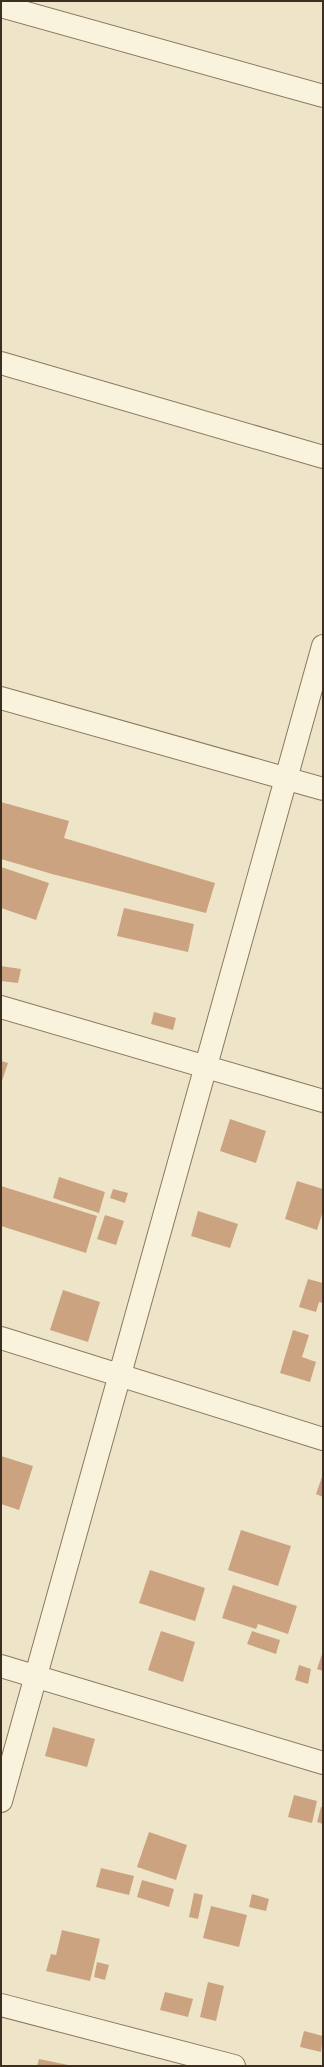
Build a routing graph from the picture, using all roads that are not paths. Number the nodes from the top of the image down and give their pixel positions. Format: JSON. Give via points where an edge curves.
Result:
{"nodes":[{"id":1,"x":1,"y":6,"type":"edge"},
{"id":2,"x":323,"y":96,"type":"edge"},
{"id":3,"x":1,"y":363,"type":"edge"},
{"id":4,"x":323,"y":457,"type":"edge"},
{"id":5,"x":323,"y":646,"type":"edge"},
{"id":6,"x":1,"y":698,"type":"edge"},
{"id":7,"x":286,"y":779,"type":"junction"},
{"id":8,"x":323,"y":789,"type":"edge"},
{"id":9,"x":1,"y":1007,"type":"edge"},
{"id":10,"x":206,"y":1067,"type":"junction"},
{"id":11,"x":323,"y":1101,"type":"edge"},
{"id":12,"x":1,"y":1338,"type":"edge"},
{"id":13,"x":120,"y":1375,"type":"junction"},
{"id":14,"x":323,"y":1439,"type":"edge"},
{"id":15,"x":1,"y":1666,"type":"edge"},
{"id":16,"x":36,"y":1676,"type":"junction"},
{"id":17,"x":323,"y":1763,"type":"edge"},
{"id":18,"x":1,"y":1801,"type":"edge"},
{"id":19,"x":1,"y":2005,"type":"edge"},
{"id":20,"x":234,"y":2066,"type":"edge"}],
"edges":[{"from":1,"to":2,"type":"street"},
{"from":3,"to":4,"type":"street"},
{"from":5,"to":7,"type":"street"},
{"from":6,"to":7,"type":"street"},
{"from":7,"to":8,"type":"street"},
{"from":7,"to":10,"type":"street"},
{"from":9,"to":10,"type":"street"},
{"from":10,"to":11,"type":"street"},
{"from":10,"to":13,"type":"street"},
{"from":12,"to":13,"type":"street"},
{"from":13,"to":14,"type":"street"},
{"from":13,"to":16,"type":"street"},
{"from":15,"to":16,"type":"street"},
{"from":16,"to":17,"type":"street"},
{"from":16,"to":18,"type":"street"},
{"from":19,"to":20,"type":"street"}]}
